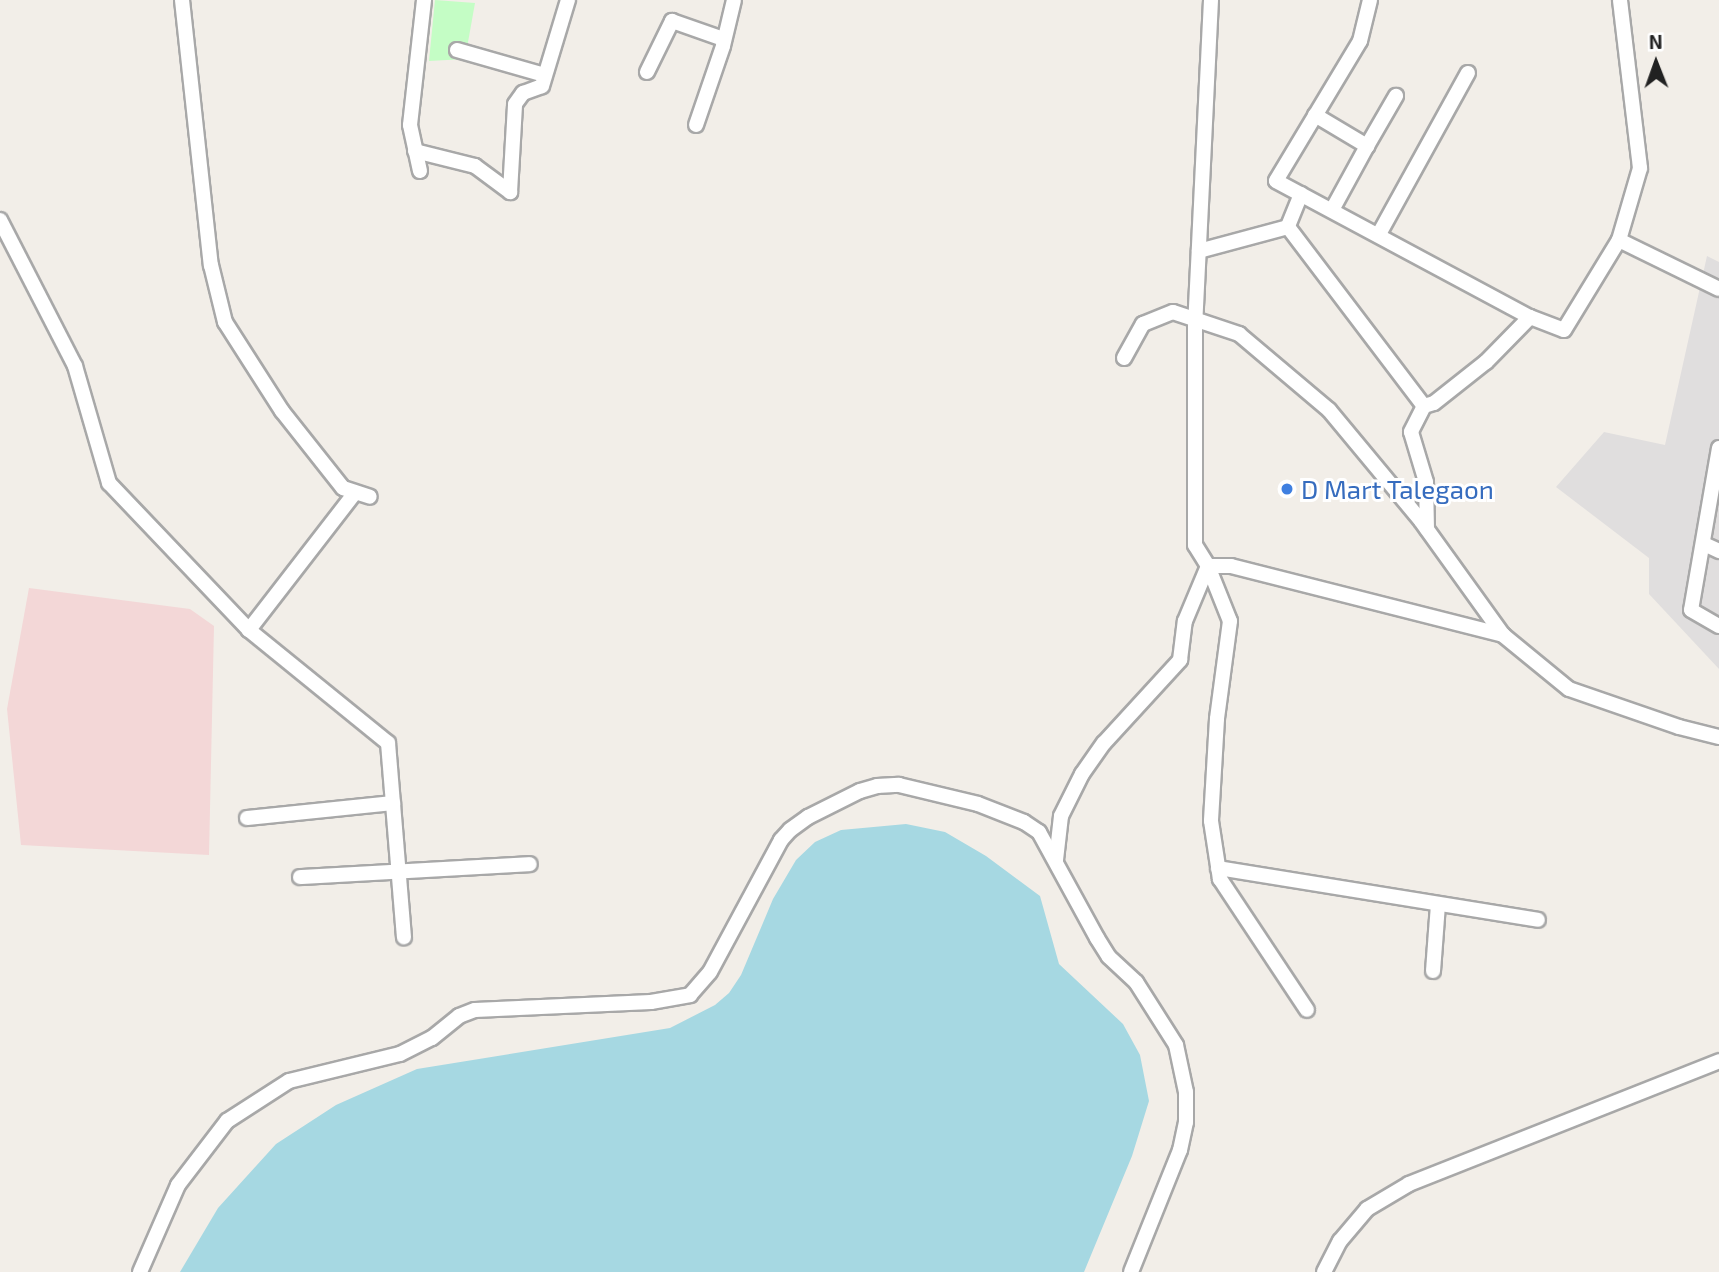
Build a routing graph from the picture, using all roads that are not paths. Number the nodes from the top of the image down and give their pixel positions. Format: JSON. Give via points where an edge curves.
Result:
{"nodes":[{"id":1,"x":182,"y":0,"type":"edge"},
{"id":2,"x":424,"y":0,"type":"edge"},
{"id":3,"x":568,"y":0,"type":"edge"},
{"id":4,"x":734,"y":0,"type":"edge"},
{"id":5,"x":1211,"y":0,"type":"edge"},
{"id":6,"x":1370,"y":0,"type":"edge"},
{"id":7,"x":1620,"y":0,"type":"edge"},
{"id":8,"x":723,"y":39,"type":"junction"},
{"id":9,"x":457,"y":50,"type":"dead end"},
{"id":10,"x":647,"y":72,"type":"dead end"},
{"id":11,"x":1468,"y":73,"type":"dead end"},
{"id":12,"x":545,"y":75,"type":"junction"},
{"id":13,"x":1396,"y":96,"type":"dead end"},
{"id":14,"x":1315,"y":114,"type":"junction"},
{"id":15,"x":695,"y":125,"type":"dead end"},
{"id":16,"x":1367,"y":146,"type":"junction"},
{"id":17,"x":415,"y":151,"type":"junction"},
{"id":18,"x":420,"y":171,"type":"dead end"},
{"id":19,"x":1301,"y":194,"type":"junction"},
{"id":20,"x":1332,"y":210,"type":"junction"},
{"id":21,"x":0,"y":220,"type":"edge"},
{"id":22,"x":1288,"y":227,"type":"junction"},
{"id":23,"x":1379,"y":234,"type":"junction"},
{"id":24,"x":1619,"y":240,"type":"junction"},
{"id":25,"x":1199,"y":251,"type":"junction"},
{"id":26,"x":1719,"y":289,"type":"edge"},
{"id":27,"x":1530,"y":317,"type":"junction"},
{"id":28,"x":1195,"y":319,"type":"junction"},
{"id":29,"x":1124,"y":358,"type":"dead end"},
{"id":30,"x":1424,"y":406,"type":"junction"},
{"id":31,"x":1719,"y":448,"type":"edge"},
{"id":32,"x":1717,"y":473,"type":"edge"},
{"id":33,"x":354,"y":494,"type":"junction"},
{"id":34,"x":370,"y":497,"type":"dead end"},
{"id":35,"x":1427,"y":529,"type":"junction"},
{"id":36,"x":1704,"y":544,"type":"junction"},
{"id":37,"x":1719,"y":551,"type":"edge"},
{"id":38,"x":1208,"y":566,"type":"junction"},
{"id":39,"x":1719,"y":626,"type":"edge"},
{"id":40,"x":249,"y":630,"type":"junction"},
{"id":41,"x":1503,"y":635,"type":"junction"},
{"id":42,"x":1719,"y":737,"type":"edge"},
{"id":43,"x":393,"y":803,"type":"junction"},
{"id":44,"x":247,"y":818,"type":"dead end"},
{"id":45,"x":1056,"y":860,"type":"junction"},
{"id":46,"x":530,"y":864,"type":"dead end"},
{"id":47,"x":1218,"y":868,"type":"junction"},
{"id":48,"x":398,"y":871,"type":"junction"},
{"id":49,"x":300,"y":877,"type":"dead end"},
{"id":50,"x":1438,"y":905,"type":"junction"},
{"id":51,"x":1538,"y":920,"type":"dead end"},
{"id":52,"x":404,"y":937,"type":"dead end"},
{"id":53,"x":1433,"y":971,"type":"dead end"},
{"id":54,"x":1307,"y":1010,"type":"dead end"},
{"id":55,"x":1719,"y":1060,"type":"edge"},
{"id":56,"x":140,"y":1272,"type":"edge"},
{"id":57,"x":1131,"y":1272,"type":"edge"},
{"id":58,"x":1324,"y":1272,"type":"edge"}],
"edges":[{"from":1,"to":33,"type":"street","via":[[211,265],[226,322],[282,411],[344,488]]},
{"from":2,"to":17,"type":"street","via":[[411,97]]},
{"from":3,"to":12,"type":"street"},
{"from":4,"to":8,"type":"street"},
{"from":5,"to":25,"type":"street"},
{"from":6,"to":14,"type":"street","via":[[1360,41]]},
{"from":7,"to":24,"type":"street","via":[[1640,168]]},
{"from":8,"to":10,"type":"street","via":[[672,21]]},
{"from":8,"to":15,"type":"street"},
{"from":9,"to":12,"type":"street"},
{"from":11,"to":23,"type":"street"},
{"from":12,"to":17,"type":"street","via":[[542,86],[523,93],[515,104],[510,192],[475,166]]},
{"from":13,"to":16,"type":"street"},
{"from":14,"to":16,"type":"street"},
{"from":14,"to":19,"type":"street","via":[[1276,181]]},
{"from":16,"to":20,"type":"street"},
{"from":17,"to":18,"type":"street"},
{"from":19,"to":20,"type":"street"},
{"from":19,"to":22,"type":"street"},
{"from":20,"to":23,"type":"street"},
{"from":21,"to":40,"type":"street","via":[[75,366],[109,482]]},
{"from":22,"to":25,"type":"street"},
{"from":22,"to":30,"type":"street"},
{"from":23,"to":27,"type":"street"},
{"from":24,"to":26,"type":"street"},
{"from":24,"to":27,"type":"street","via":[[1564,330]]},
{"from":25,"to":28,"type":"street"},
{"from":27,"to":30,"type":"street","via":[[1486,362]]},
{"from":28,"to":29,"type":"street","via":[[1173,312],[1143,324]]},
{"from":28,"to":35,"type":"street","via":[[1239,334],[1329,410]]},
{"from":28,"to":38,"type":"street","via":[[1195,545]]},
{"from":30,"to":35,"type":"street","via":[[1411,432],[1426,482]]},
{"from":31,"to":32,"type":"street"},
{"from":32,"to":36,"type":"street"},
{"from":33,"to":34,"type":"street"},
{"from":33,"to":40,"type":"street"},
{"from":35,"to":41,"type":"street"},
{"from":36,"to":37,"type":"street"},
{"from":36,"to":39,"type":"street","via":[[1691,610]]},
{"from":38,"to":41,"type":"street","via":[[1231,566]]},
{"from":38,"to":45,"type":"street","via":[[1185,621],[1180,660],[1104,743],[1082,774],[1061,816]]},
{"from":38,"to":47,"type":"street","via":[[1230,621],[1217,719],[1211,821]]},
{"from":40,"to":43,"type":"street","via":[[388,743]]},
{"from":41,"to":42,"type":"street","via":[[1569,689]]},
{"from":43,"to":44,"type":"street"},
{"from":43,"to":48,"type":"street"},
{"from":45,"to":56,"type":"street","via":[[1039,832],[978,804],[899,785],[860,791],[808,817],[782,840],[710,972],[690,995],[651,1002],[475,1010],[400,1055],[289,1081],[227,1121],[178,1185]]},
{"from":45,"to":57,"type":"street","via":[[1109,957],[1136,982],[1171,1035],[1183,1072],[1186,1122],[1180,1150]]},
{"from":46,"to":48,"type":"street"},
{"from":47,"to":50,"type":"street"},
{"from":47,"to":54,"type":"street","via":[[1235,906]]},
{"from":48,"to":49,"type":"street"},
{"from":48,"to":52,"type":"street"},
{"from":50,"to":51,"type":"street"},
{"from":50,"to":53,"type":"street"},
{"from":55,"to":58,"type":"street","via":[[1409,1184],[1367,1209],[1340,1241]]}]}
